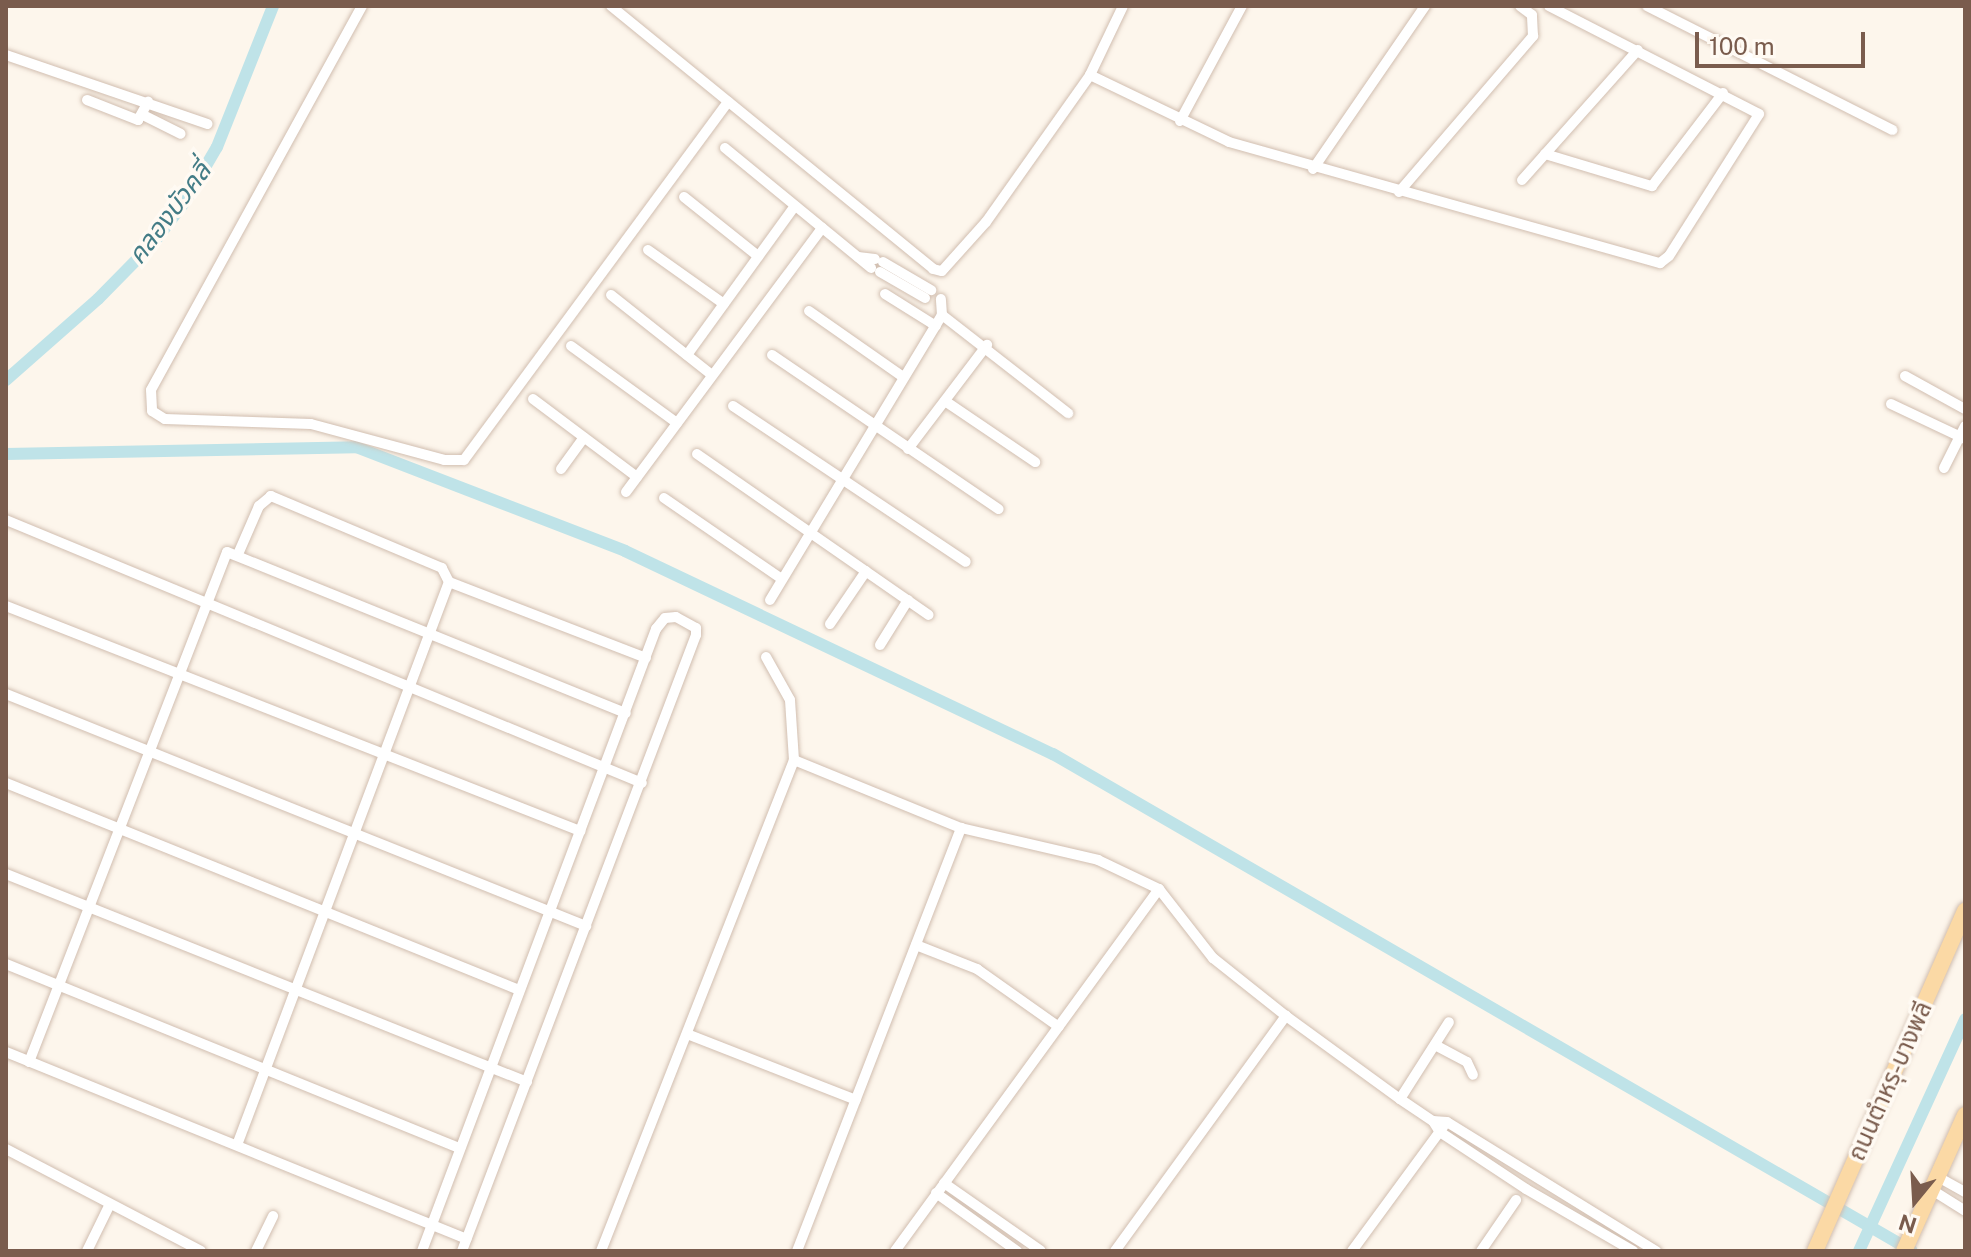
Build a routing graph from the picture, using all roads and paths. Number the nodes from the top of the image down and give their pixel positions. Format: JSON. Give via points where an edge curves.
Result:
{"nodes":[{"id":1,"x":362,"y":6,"type":"edge"},
{"id":2,"x":611,"y":6,"type":"edge"},
{"id":3,"x":1123,"y":6,"type":"edge"},
{"id":4,"x":1242,"y":6,"type":"edge"},
{"id":5,"x":1425,"y":6,"type":"edge"},
{"id":6,"x":1520,"y":6,"type":"edge"},
{"id":7,"x":1549,"y":6,"type":"edge"},
{"id":8,"x":1647,"y":6,"type":"edge"},
{"id":9,"x":1638,"y":50,"type":"junction"},
{"id":10,"x":6,"y":55,"type":"edge"},
{"id":11,"x":1090,"y":75,"type":"junction"},
{"id":12,"x":1723,"y":93,"type":"junction"},
{"id":13,"x":87,"y":100,"type":"dead end"},
{"id":14,"x":148,"y":102,"type":"junction"},
{"id":15,"x":728,"y":102,"type":"junction"},
{"id":16,"x":143,"y":115,"type":"junction"},
{"id":17,"x":1180,"y":121,"type":"junction"},
{"id":18,"x":207,"y":124,"type":"dead end"},
{"id":19,"x":1893,"y":130,"type":"dead end"},
{"id":20,"x":181,"y":134,"type":"dead end"},
{"id":21,"x":725,"y":148,"type":"dead end"},
{"id":22,"x":1545,"y":154,"type":"junction"},
{"id":23,"x":1313,"y":169,"type":"junction"},
{"id":24,"x":1522,"y":180,"type":"dead end"},
{"id":25,"x":1399,"y":192,"type":"junction"},
{"id":26,"x":684,"y":197,"type":"dead end"},
{"id":27,"x":795,"y":206,"type":"junction"},
{"id":28,"x":822,"y":228,"type":"junction"},
{"id":29,"x":648,"y":250,"type":"dead end"},
{"id":30,"x":758,"y":256,"type":"junction"},
{"id":31,"x":920,"y":258,"type":"junction"},
{"id":32,"x":910,"y":280,"type":"junction"},
{"id":33,"x":885,"y":294,"type":"dead end"},
{"id":34,"x":611,"y":295,"type":"dead end"},
{"id":35,"x":936,"y":302,"type":"junction"},
{"id":36,"x":724,"y":304,"type":"junction"},
{"id":37,"x":809,"y":311,"type":"dead end"},
{"id":38,"x":936,"y":326,"type":"junction"},
{"id":39,"x":987,"y":345,"type":"junction"},
{"id":40,"x":571,"y":346,"type":"dead end"},
{"id":41,"x":687,"y":355,"type":"junction"},
{"id":42,"x":772,"y":355,"type":"dead end"},
{"id":43,"x":712,"y":375,"type":"junction"},
{"id":44,"x":902,"y":376,"type":"junction"},
{"id":45,"x":1905,"y":376,"type":"dead end"},
{"id":46,"x":533,"y":399,"type":"dead end"},
{"id":47,"x":945,"y":401,"type":"junction"},
{"id":48,"x":1891,"y":404,"type":"dead end"},
{"id":49,"x":733,"y":406,"type":"dead end"},
{"id":50,"x":1965,"y":409,"type":"edge"},
{"id":51,"x":1068,"y":413,"type":"dead end"},
{"id":52,"x":677,"y":423,"type":"junction"},
{"id":53,"x":872,"y":426,"type":"junction"},
{"id":54,"x":1963,"y":434,"type":"edge"},
{"id":55,"x":584,"y":437,"type":"junction"},
{"id":56,"x":908,"y":449,"type":"junction"},
{"id":57,"x":697,"y":454,"type":"dead end"},
{"id":58,"x":1035,"y":462,"type":"dead end"},
{"id":59,"x":1944,"y":468,"type":"dead end"},
{"id":60,"x":561,"y":469,"type":"dead end"},
{"id":61,"x":637,"y":477,"type":"junction"},
{"id":62,"x":842,"y":477,"type":"junction"},
{"id":63,"x":626,"y":492,"type":"dead end"},
{"id":64,"x":664,"y":498,"type":"dead end"},
{"id":65,"x":999,"y":509,"type":"dead end"},
{"id":66,"x":6,"y":520,"type":"edge"},
{"id":67,"x":809,"y":531,"type":"junction"},
{"id":68,"x":238,"y":554,"type":"junction"},
{"id":69,"x":966,"y":562,"type":"dead end"},
{"id":70,"x":866,"y":571,"type":"junction"},
{"id":71,"x":782,"y":579,"type":"junction"},
{"id":72,"x":449,"y":582,"type":"junction"},
{"id":73,"x":770,"y":600,"type":"dead end"},
{"id":74,"x":908,"y":600,"type":"junction"},
{"id":75,"x":206,"y":601,"type":"junction"},
{"id":76,"x":6,"y":606,"type":"edge"},
{"id":77,"x":929,"y":615,"type":"dead end"},
{"id":78,"x":830,"y":624,"type":"dead end"},
{"id":79,"x":428,"y":632,"type":"junction"},
{"id":80,"x":880,"y":645,"type":"dead end"},
{"id":81,"x":766,"y":657,"type":"dead end"},
{"id":82,"x":646,"y":658,"type":"junction"},
{"id":83,"x":178,"y":673,"type":"junction"},
{"id":84,"x":408,"y":688,"type":"junction"},
{"id":85,"x":6,"y":694,"type":"edge"},
{"id":86,"x":626,"y":713,"type":"junction"},
{"id":87,"x":148,"y":751,"type":"junction"},
{"id":88,"x":383,"y":753,"type":"junction"},
{"id":89,"x":794,"y":760,"type":"junction"},
{"id":90,"x":604,"y":769,"type":"junction"},
{"id":91,"x":6,"y":783,"type":"edge"},
{"id":92,"x":642,"y":783,"type":"junction"},
{"id":93,"x":119,"y":828,"type":"junction"},
{"id":94,"x":961,"y":828,"type":"junction"},
{"id":95,"x":580,"y":831,"type":"junction"},
{"id":96,"x":353,"y":834,"type":"junction"},
{"id":97,"x":6,"y":874,"type":"edge"},
{"id":98,"x":1159,"y":889,"type":"junction"},
{"id":99,"x":89,"y":906,"type":"junction"},
{"id":100,"x":325,"y":911,"type":"junction"},
{"id":101,"x":1965,"y":911,"type":"edge"},
{"id":102,"x":549,"y":912,"type":"junction"},
{"id":103,"x":586,"y":926,"type":"junction"},
{"id":104,"x":916,"y":945,"type":"junction"},
{"id":105,"x":6,"y":964,"type":"edge"},
{"id":106,"x":58,"y":985,"type":"junction"},
{"id":107,"x":295,"y":989,"type":"junction"},
{"id":108,"x":519,"y":990,"type":"junction"},
{"id":109,"x":1286,"y":1016,"type":"junction"},
{"id":110,"x":1449,"y":1022,"type":"dead end"},
{"id":111,"x":1059,"y":1027,"type":"junction"},
{"id":112,"x":687,"y":1034,"type":"junction"},
{"id":113,"x":1435,"y":1045,"type":"junction"},
{"id":114,"x":6,"y":1052,"type":"edge"},
{"id":115,"x":29,"y":1062,"type":"junction"},
{"id":116,"x":266,"y":1068,"type":"junction"},
{"id":117,"x":488,"y":1069,"type":"junction"},
{"id":118,"x":1473,"y":1075,"type":"dead end"},
{"id":119,"x":527,"y":1082,"type":"junction"},
{"id":120,"x":1400,"y":1099,"type":"junction"},
{"id":121,"x":856,"y":1100,"type":"junction"},
{"id":122,"x":1965,"y":1115,"type":"edge"},
{"id":123,"x":1433,"y":1121,"type":"junction"},
{"id":124,"x":1447,"y":1122,"type":"junction"},
{"id":125,"x":1440,"y":1132,"type":"junction"},
{"id":126,"x":237,"y":1145,"type":"junction"},
{"id":127,"x":460,"y":1148,"type":"junction"},
{"id":128,"x":6,"y":1149,"type":"edge"},
{"id":129,"x":944,"y":1183,"type":"junction"},
{"id":130,"x":1935,"y":1184,"type":"junction"},
{"id":131,"x":1965,"y":1192,"type":"edge"},
{"id":132,"x":936,"y":1193,"type":"junction"},
{"id":133,"x":1516,"y":1200,"type":"dead end"},
{"id":134,"x":110,"y":1204,"type":"junction"},
{"id":135,"x":1965,"y":1211,"type":"edge"},
{"id":136,"x":273,"y":1216,"type":"dead end"},
{"id":137,"x":432,"y":1224,"type":"junction"},
{"id":138,"x":467,"y":1239,"type":"junction"},
{"id":139,"x":1121,"y":1249,"type":"edge"},
{"id":140,"x":87,"y":1251,"type":"edge"},
{"id":141,"x":201,"y":1251,"type":"edge"},
{"id":142,"x":256,"y":1251,"type":"edge"},
{"id":143,"x":422,"y":1251,"type":"edge"},
{"id":144,"x":462,"y":1251,"type":"edge"},
{"id":145,"x":601,"y":1251,"type":"edge"},
{"id":146,"x":797,"y":1251,"type":"edge"},
{"id":147,"x":895,"y":1251,"type":"edge"},
{"id":148,"x":1017,"y":1251,"type":"edge"},
{"id":149,"x":1041,"y":1251,"type":"edge"},
{"id":150,"x":1352,"y":1251,"type":"edge"},
{"id":151,"x":1481,"y":1251,"type":"edge"},
{"id":152,"x":1633,"y":1251,"type":"edge"},
{"id":153,"x":1656,"y":1251,"type":"edge"},
{"id":154,"x":1815,"y":1251,"type":"edge"},
{"id":155,"x":1904,"y":1251,"type":"edge"}],
"edges":[{"from":1,"to":15,"type":"street","via":[[151,390],[152,411],[165,419],[311,424],[444,460],[464,460]]},
{"from":2,"to":15,"type":"street"},
{"from":3,"to":11,"type":"street"},
{"from":4,"to":17,"type":"street"},
{"from":5,"to":23,"type":"street"},
{"from":6,"to":25,"type":"street","via":[[1532,15],[1533,36]]},
{"from":7,"to":9,"type":"street"},
{"from":8,"to":19,"type":"street"},
{"from":9,"to":12,"type":"street"},
{"from":9,"to":22,"type":"street"},
{"from":10,"to":14,"type":"street"},
{"from":11,"to":17,"type":"street"},
{"from":11,"to":31,"type":"street","via":[[950,267],[933,269]]},
{"from":12,"to":22,"type":"street","via":[[1652,186]]},
{"from":12,"to":25,"type":"street","via":[[1755,109],[1759,119],[1660,263]]},
{"from":13,"to":16,"type":"street","via":[[138,120]]},
{"from":14,"to":16,"type":"street"},
{"from":14,"to":18,"type":"street"},
{"from":15,"to":31,"type":"street"},
{"from":16,"to":20,"type":"street"},
{"from":17,"to":23,"type":"street"},
{"from":21,"to":27,"type":"street"},
{"from":22,"to":24,"type":"street"},
{"from":23,"to":25,"type":"street"},
{"from":26,"to":30,"type":"street"},
{"from":27,"to":28,"type":"street"},
{"from":27,"to":30,"type":"street"},
{"from":28,"to":32,"type":"street","via":[[858,257]]},
{"from":28,"to":43,"type":"street"},
{"from":29,"to":36,"type":"street"},
{"from":30,"to":36,"type":"street"},
{"from":31,"to":32,"type":"street"},
{"from":32,"to":35,"type":"street"},
{"from":33,"to":38,"type":"street"},
{"from":34,"to":41,"type":"street"},
{"from":35,"to":38,"type":"street"},
{"from":35,"to":39,"type":"street"},
{"from":36,"to":41,"type":"street"},
{"from":37,"to":44,"type":"street"},
{"from":38,"to":44,"type":"street"},
{"from":39,"to":47,"type":"street"},
{"from":39,"to":51,"type":"street"},
{"from":40,"to":52,"type":"street"},
{"from":41,"to":43,"type":"street"},
{"from":42,"to":53,"type":"street"},
{"from":43,"to":52,"type":"street"},
{"from":44,"to":53,"type":"street"},
{"from":45,"to":50,"type":"street"},
{"from":46,"to":55,"type":"street"},
{"from":47,"to":56,"type":"street"},
{"from":47,"to":58,"type":"street"},
{"from":48,"to":54,"type":"street"},
{"from":49,"to":62,"type":"street"},
{"from":52,"to":61,"type":"street"},
{"from":53,"to":56,"type":"street"},
{"from":53,"to":62,"type":"street"},
{"from":54,"to":59,"type":"street"},
{"from":55,"to":60,"type":"street"},
{"from":55,"to":61,"type":"street"},
{"from":56,"to":65,"type":"street"},
{"from":57,"to":67,"type":"street"},
{"from":61,"to":63,"type":"street"},
{"from":62,"to":67,"type":"street"},
{"from":62,"to":69,"type":"street"},
{"from":64,"to":71,"type":"street"},
{"from":66,"to":75,"type":"street"},
{"from":67,"to":70,"type":"street"},
{"from":67,"to":71,"type":"street"},
{"from":68,"to":72,"type":"street","via":[[259,506],[271,496],[442,568]]},
{"from":68,"to":75,"type":"street","via":[[227,552]]},
{"from":68,"to":79,"type":"street"},
{"from":70,"to":74,"type":"street"},
{"from":70,"to":78,"type":"street"},
{"from":71,"to":73,"type":"street"},
{"from":72,"to":79,"type":"street"},
{"from":72,"to":82,"type":"street"},
{"from":74,"to":77,"type":"street"},
{"from":74,"to":80,"type":"street"},
{"from":75,"to":83,"type":"street"},
{"from":75,"to":84,"type":"street"},
{"from":76,"to":83,"type":"street"},
{"from":79,"to":84,"type":"street"},
{"from":79,"to":86,"type":"street"},
{"from":81,"to":89,"type":"street","via":[[790,700]]},
{"from":82,"to":86,"type":"street"},
{"from":82,"to":92,"type":"street","via":[[665,618],[676,617],[696,628]]},
{"from":83,"to":87,"type":"street"},
{"from":83,"to":88,"type":"street"},
{"from":84,"to":88,"type":"street"},
{"from":84,"to":90,"type":"street"},
{"from":85,"to":87,"type":"street"},
{"from":86,"to":90,"type":"street"},
{"from":87,"to":93,"type":"street"},
{"from":87,"to":96,"type":"street"},
{"from":88,"to":95,"type":"street"},
{"from":88,"to":96,"type":"street"},
{"from":89,"to":94,"type":"street"},
{"from":89,"to":112,"type":"street"},
{"from":90,"to":92,"type":"street"},
{"from":90,"to":95,"type":"street"},
{"from":91,"to":93,"type":"street"},
{"from":92,"to":103,"type":"street"},
{"from":93,"to":99,"type":"street"},
{"from":93,"to":100,"type":"street"},
{"from":94,"to":98,"type":"street","via":[[1098,860]]},
{"from":94,"to":104,"type":"street"},
{"from":95,"to":102,"type":"street"},
{"from":96,"to":100,"type":"street"},
{"from":96,"to":102,"type":"street"},
{"from":97,"to":99,"type":"street"},
{"from":98,"to":109,"type":"street","via":[[1213,958]]},
{"from":98,"to":111,"type":"street"},
{"from":99,"to":106,"type":"street"},
{"from":99,"to":107,"type":"street"},
{"from":100,"to":107,"type":"street"},
{"from":100,"to":108,"type":"street"},
{"from":101,"to":154,"type":"main road","name":"ถนนตำหรุ-บางพลี"},
{"from":102,"to":103,"type":"street"},
{"from":102,"to":108,"type":"street"},
{"from":103,"to":119,"type":"street"},
{"from":104,"to":111,"type":"street","via":[[977,969]]},
{"from":104,"to":121,"type":"street"},
{"from":105,"to":106,"type":"street"},
{"from":106,"to":115,"type":"street"},
{"from":106,"to":116,"type":"street"},
{"from":107,"to":116,"type":"street"},
{"from":107,"to":117,"type":"street"},
{"from":108,"to":117,"type":"street"},
{"from":109,"to":120,"type":"street"},
{"from":109,"to":139,"type":"street"},
{"from":110,"to":113,"type":"street"},
{"from":111,"to":129,"type":"street"},
{"from":112,"to":121,"type":"street"},
{"from":112,"to":145,"type":"street"},
{"from":113,"to":118,"type":"street","via":[[1467,1062]]},
{"from":113,"to":120,"type":"street"},
{"from":114,"to":115,"type":"street"},
{"from":115,"to":126,"type":"street"},
{"from":116,"to":126,"type":"street"},
{"from":116,"to":127,"type":"street"},
{"from":117,"to":119,"type":"street"},
{"from":117,"to":127,"type":"street"},
{"from":119,"to":138,"type":"street"},
{"from":120,"to":123,"type":"street"},
{"from":121,"to":146,"type":"street"},
{"from":122,"to":130,"type":"main road"},
{"from":123,"to":124,"type":"street"},
{"from":123,"to":125,"type":"street"},
{"from":124,"to":125,"type":"street"},
{"from":124,"to":153,"type":"street"},
{"from":125,"to":150,"type":"street"},
{"from":125,"to":152,"type":"street"},
{"from":126,"to":137,"type":"street"},
{"from":127,"to":137,"type":"street"},
{"from":128,"to":134,"type":"street"},
{"from":129,"to":132,"type":"street"},
{"from":129,"to":149,"type":"street"},
{"from":130,"to":131,"type":"street"},
{"from":130,"to":135,"type":"street"},
{"from":130,"to":155,"type":"main road"},
{"from":132,"to":147,"type":"street"},
{"from":132,"to":148,"type":"street"},
{"from":133,"to":151,"type":"street"},
{"from":134,"to":140,"type":"street"},
{"from":134,"to":141,"type":"street"},
{"from":136,"to":142,"type":"street"},
{"from":137,"to":138,"type":"street"},
{"from":137,"to":143,"type":"street"},
{"from":138,"to":144,"type":"street"}]}
